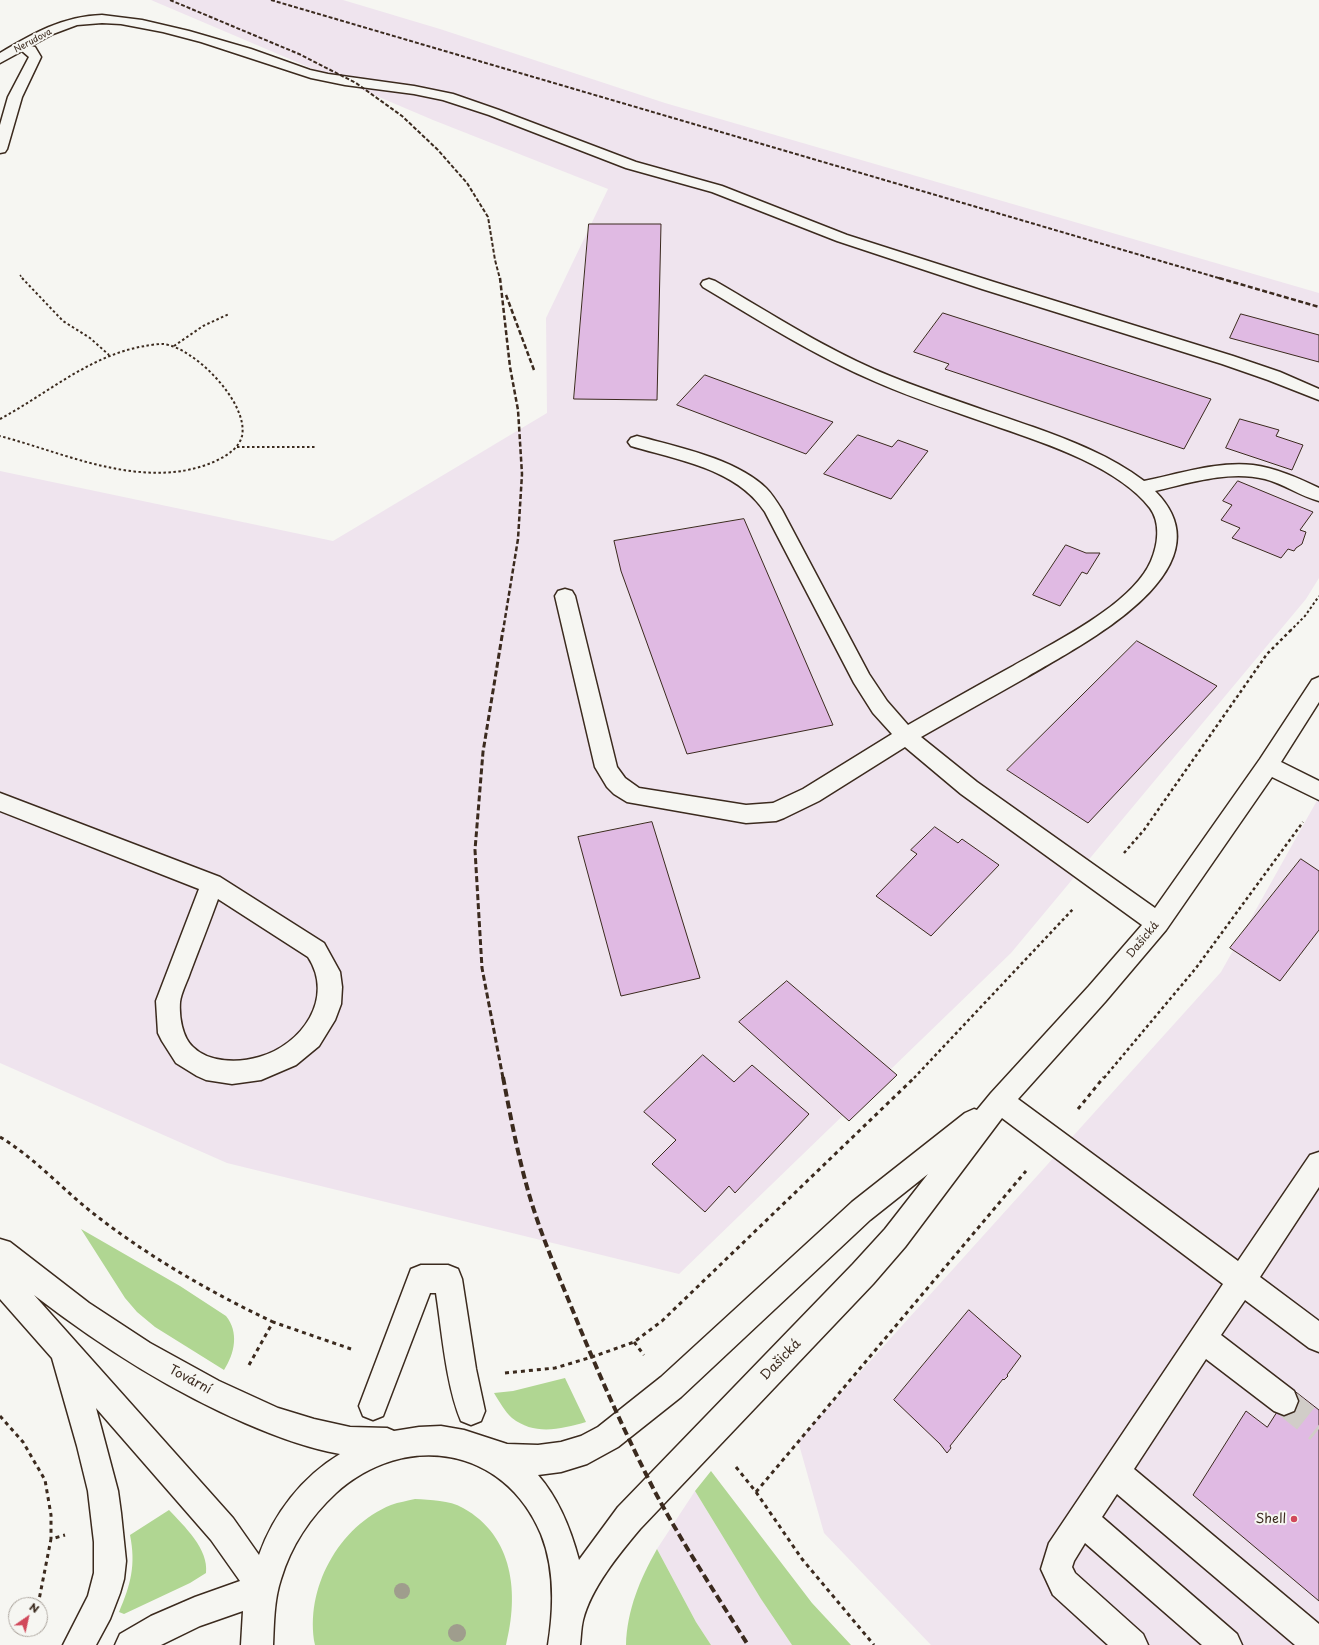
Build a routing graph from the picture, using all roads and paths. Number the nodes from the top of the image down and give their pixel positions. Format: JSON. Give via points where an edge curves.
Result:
{"nodes":[{"id":1,"x":21,"y":46,"type":"junction"},
{"id":2,"x":0,"y":59,"type":"edge"},
{"id":3,"x":0,"y":149,"type":"edge"},
{"id":4,"x":20,"y":275,"type":"dead end"},
{"id":5,"x":709,"y":284,"type":"dead end"},
{"id":6,"x":229,"y":314,"type":"dead end"},
{"id":7,"x":174,"y":346,"type":"junction"},
{"id":8,"x":109,"y":356,"type":"junction"},
{"id":9,"x":1319,"y":395,"type":"edge"},
{"id":10,"x":0,"y":419,"type":"edge"},
{"id":11,"x":0,"y":436,"type":"edge"},
{"id":12,"x":637,"y":442,"type":"dead end"},
{"id":13,"x":236,"y":446,"type":"junction"},
{"id":14,"x":317,"y":446,"type":"dead end"},
{"id":15,"x":1141,"y":488,"type":"junction"},
{"id":16,"x":1319,"y":496,"type":"edge"},
{"id":17,"x":566,"y":596,"type":"dead end"},
{"id":18,"x":1319,"y":596,"type":"edge"},
{"id":19,"x":1319,"y":685,"type":"edge"},
{"id":20,"x":906,"y":736,"type":"junction"},
{"id":21,"x":1268,"y":765,"type":"junction"},
{"id":22,"x":1319,"y":791,"type":"edge"},
{"id":23,"x":0,"y":802,"type":"edge"},
{"id":24,"x":1304,"y":821,"type":"dead end"},
{"id":25,"x":1099,"y":881,"type":"junction"},
{"id":26,"x":212,"y":884,"type":"junction"},
{"id":27,"x":1158,"y":922,"type":"junction"},
{"id":28,"x":1000,"y":1100,"type":"junction"},
{"id":29,"x":0,"y":1137,"type":"edge"},
{"id":30,"x":1052,"y":1140,"type":"junction"},
{"id":31,"x":1319,"y":1164,"type":"edge"},
{"id":32,"x":0,"y":1252,"type":"edge"},
{"id":33,"x":0,"y":1278,"type":"edge"},
{"id":34,"x":1242,"y":1281,"type":"junction"},
{"id":35,"x":273,"y":1322,"type":"dead end"},
{"id":36,"x":1319,"y":1338,"type":"edge"},
{"id":37,"x":1203,"y":1339,"type":"junction"},
{"id":38,"x":634,"y":1342,"type":"dead end"},
{"id":39,"x":65,"y":1352,"type":"junction"},
{"id":40,"x":1284,"y":1401,"type":"tunnel mouth"},
{"id":41,"x":373,"y":1406,"type":"dead end"},
{"id":42,"x":471,"y":1411,"type":"dead end"},
{"id":43,"x":0,"y":1416,"type":"edge"},
{"id":44,"x":406,"y":1443,"type":"junction"},
{"id":45,"x":474,"y":1448,"type":"junction"},
{"id":46,"x":1114,"y":1472,"type":"junction"},
{"id":47,"x":1082,"y":1520,"type":"junction"},
{"id":48,"x":51,"y":1539,"type":"dead end"},
{"id":49,"x":262,"y":1588,"type":"junction"},
{"id":50,"x":566,"y":1637,"type":"edge"},
{"id":51,"x":79,"y":1645,"type":"edge"},
{"id":52,"x":131,"y":1645,"type":"edge"},
{"id":53,"x":257,"y":1645,"type":"edge"},
{"id":54,"x":874,"y":1645,"type":"edge"},
{"id":55,"x":1132,"y":1645,"type":"edge"},
{"id":56,"x":1226,"y":1645,"type":"edge"},
{"id":57,"x":1319,"y":1645,"type":"edge"}],
"edges":[{"from":1,"to":2,"type":"street","name":"Nerudova"},
{"from":1,"to":3,"type":"street","via":[[30,50],[35,57],[15,97]]},
{"from":1,"to":9,"type":"street","name":"Nerudova","via":[[67,24],[80,20],[101,19],[149,26],[234,48],[313,75],[356,83],[415,89],[450,98],[635,166],[715,189],[841,238],[1241,365]]},
{"from":4,"to":8,"type":"path","via":[[63,321],[94,341]]},
{"from":5,"to":15,"type":"street","via":[[843,361],[883,379],[1075,450],[1120,473]]},
{"from":6,"to":7,"type":"path","via":[[203,326]]},
{"from":7,"to":8,"type":"path","via":[[146,346]]},
{"from":7,"to":13,"type":"path","via":[[187,352],[210,372],[235,406],[243,429]]},
{"from":8,"to":10,"type":"path","via":[[71,375]]},
{"from":11,"to":13,"type":"path","via":[[122,471],[142,472],[182,471],[199,467],[228,455]]},
{"from":12,"to":20,"type":"street","via":[[711,465],[757,489],[773,510],[861,678],[880,707]]},
{"from":13,"to":14,"type":"path"},
{"from":15,"to":16,"type":"street","via":[[1229,470],[1246,470],[1264,472]]},
{"from":15,"to":20,"type":"street","via":[[1157,504],[1166,522],[1167,539],[1163,558],[1133,597],[1113,616],[1086,634]]},
{"from":17,"to":20,"type":"street","via":[[606,767],[612,780],[635,796],[746,814],[776,812],[811,796]]},
{"from":18,"to":25,"type":"path","via":[[1305,616],[1267,654],[1144,830]]},
{"from":19,"to":21,"type":"street","name":"Dašická"},
{"from":20,"to":25,"type":"street","via":[[969,788]]},
{"from":21,"to":22,"type":"street"},
{"from":21,"to":27,"type":"street","name":"Dašická"},
{"from":23,"to":26,"type":"street"},
{"from":24,"to":30,"type":"path","via":[[1196,968]]},
{"from":25,"to":27,"type":"street"},
{"from":25,"to":38,"type":"path","via":[[909,1084],[662,1321]]},
{"from":26,"to":26,"type":"street","via":[[316,950],[324,961],[332,989],[323,1021],[314,1036],[286,1059],[251,1072],[215,1071],[199,1065],[186,1057],[169,1032],[166,1017],[168,1001]]},
{"from":27,"to":28,"type":"street","name":"Dašická","via":[[1097,994]]},
{"from":28,"to":30,"type":"street"},
{"from":28,"to":45,"type":"street","name":"Dašická","via":[[861,1211],[671,1387],[608,1437],[586,1449],[561,1457],[538,1460],[507,1459]]},
{"from":28,"to":50,"type":"street","name":"Dašická","via":[[895,1238],[629,1518],[587,1575],[573,1605]]},
{"from":29,"to":35,"type":"path","via":[[33,1159],[94,1214],[152,1255],[231,1302]]},
{"from":30,"to":34,"type":"street"},
{"from":30,"to":54,"type":"path","via":[[756,1492],[802,1559]]},
{"from":31,"to":34,"type":"street"},
{"from":32,"to":44,"type":"street","name":"Tovární","via":[[107,1332],[175,1373],[227,1400],[271,1420],[324,1438],[374,1444]]},
{"from":33,"to":39,"type":"street"},
{"from":34,"to":36,"type":"street"},
{"from":34,"to":37,"type":"street"},
{"from":37,"to":40,"type":"street"},
{"from":37,"to":46,"type":"street"},
{"from":39,"to":49,"type":"street","via":[[222,1529]]},
{"from":39,"to":51,"type":"street","via":[[104,1493],[111,1566],[102,1602]]},
{"from":41,"to":42,"type":"street","via":[[421,1278],[448,1279]]},
{"from":43,"to":48,"type":"path","via":[[23,1442],[45,1480],[51,1515]]},
{"from":44,"to":45,"type":"street","via":[[441,1440]]},
{"from":44,"to":49,"type":"street","via":[[357,1459],[313,1494],[289,1525],[271,1560]]},
{"from":45,"to":50,"type":"street","via":[[512,1470],[535,1493],[555,1529],[567,1571]]},
{"from":46,"to":47,"type":"street"},
{"from":46,"to":57,"type":"street"},
{"from":47,"to":55,"type":"street","via":[[1060,1554],[1056,1569],[1064,1584]]},
{"from":47,"to":56,"type":"street"},
{"from":49,"to":52,"type":"street","via":[[194,1612]]},
{"from":49,"to":53,"type":"street","via":[[256,1626]]}]}
